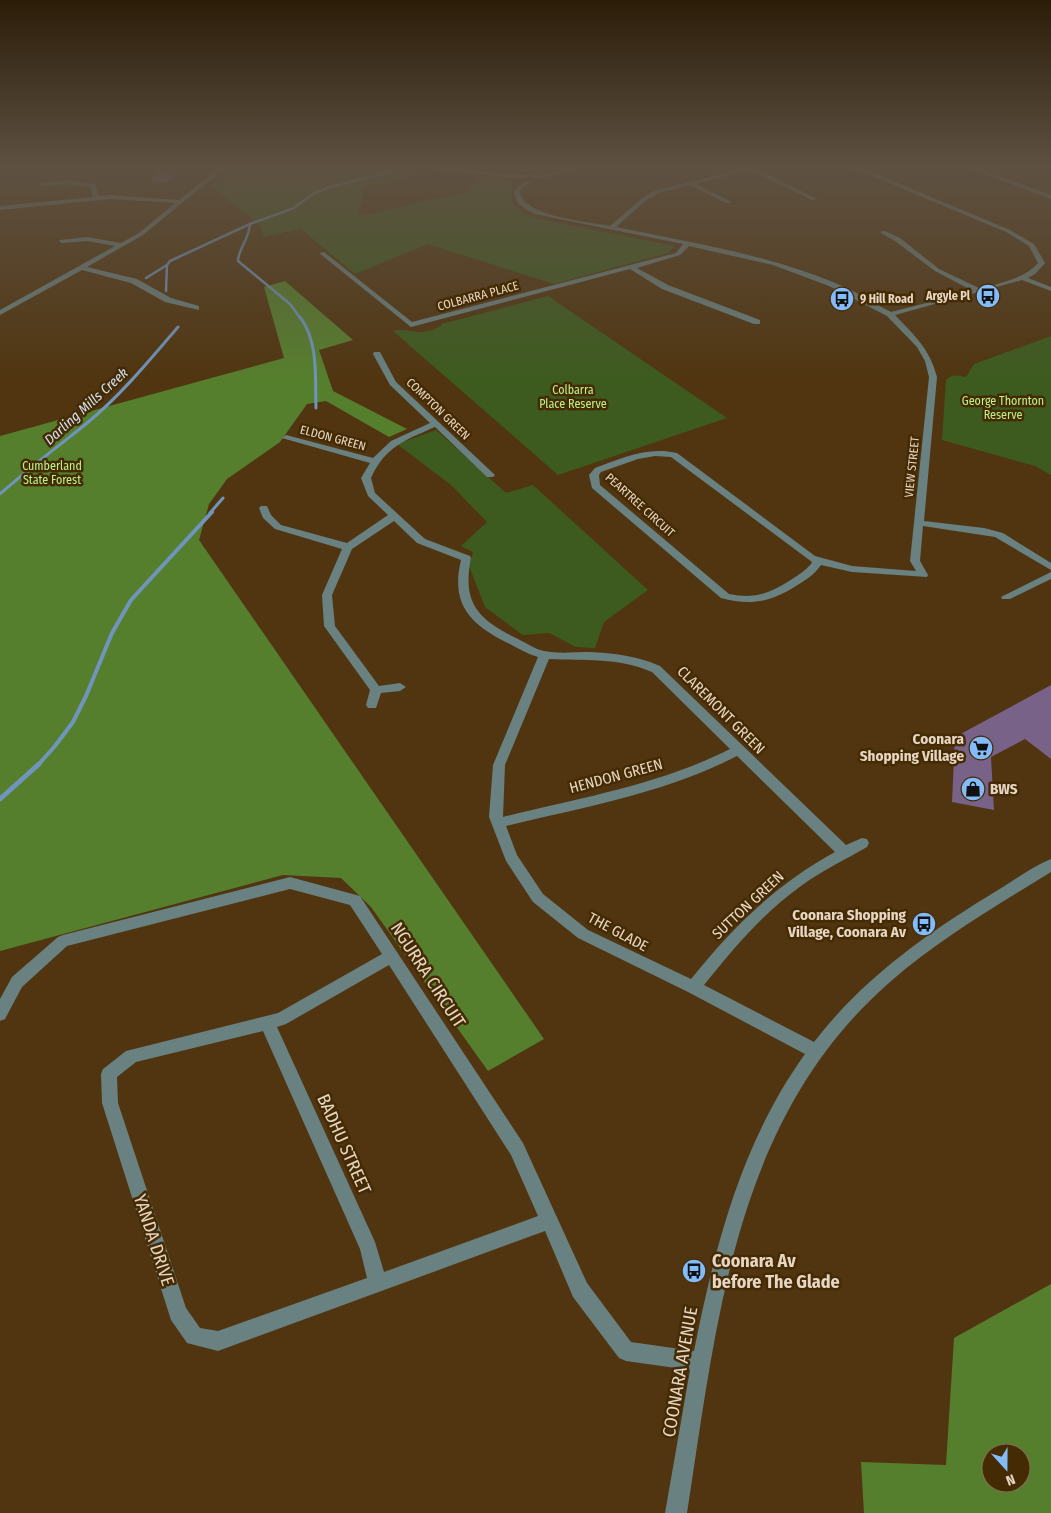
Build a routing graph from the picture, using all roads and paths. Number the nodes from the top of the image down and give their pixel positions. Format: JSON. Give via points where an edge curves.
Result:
{"nodes":[{"id":1,"x":134,"y":239,"type":"edge"},
{"id":2,"x":662,"y":239,"type":"edge"},
{"id":3,"x":898,"y":239,"type":"edge"},
{"id":4,"x":1021,"y":239,"type":"edge"},
{"id":5,"x":62,"y":242,"type":"dead end"},
{"id":6,"x":688,"y":244,"type":"junction"},
{"id":7,"x":124,"y":245,"type":"junction"},
{"id":8,"x":322,"y":253,"type":"dead end"},
{"id":9,"x":631,"y":267,"type":"junction"},
{"id":10,"x":83,"y":268,"type":"junction"},
{"id":11,"x":1022,"y":278,"type":"junction"},
{"id":12,"x":1051,"y":289,"type":"edge"},
{"id":13,"x":980,"y":291,"type":"junction"},
{"id":14,"x":196,"y":308,"type":"dead end"},
{"id":15,"x":0,"y":313,"type":"edge"},
{"id":16,"x":890,"y":314,"type":"junction"},
{"id":17,"x":757,"y":322,"type":"dead end"},
{"id":18,"x":377,"y":354,"type":"dead end"},
{"id":19,"x":435,"y":424,"type":"junction"},
{"id":20,"x":286,"y":438,"type":"dead end"},
{"id":21,"x":374,"y":462,"type":"junction"},
{"id":22,"x":490,"y":475,"type":"dead end"},
{"id":23,"x":264,"y":508,"type":"dead end"},
{"id":24,"x":394,"y":516,"type":"junction"},
{"id":25,"x":919,"y":523,"type":"junction"},
{"id":26,"x":348,"y":547,"type":"junction"},
{"id":27,"x":818,"y":561,"type":"junction"},
{"id":28,"x":1051,"y":567,"type":"edge"},
{"id":29,"x":923,"y":575,"type":"joint"},
{"id":30,"x":1051,"y":575,"type":"edge"},
{"id":31,"x":1006,"y":597,"type":"dead end"},
{"id":32,"x":545,"y":655,"type":"junction"},
{"id":33,"x":400,"y":687,"type":"dead end"},
{"id":34,"x":376,"y":690,"type":"junction"},
{"id":35,"x":372,"y":705,"type":"dead end"},
{"id":36,"x":738,"y":750,"type":"junction"},
{"id":37,"x":499,"y":823,"type":"junction"},
{"id":38,"x":862,"y":843,"type":"dead end"},
{"id":39,"x":845,"y":853,"type":"junction"},
{"id":40,"x":1051,"y":865,"type":"edge"},
{"id":41,"x":392,"y":956,"type":"junction"},
{"id":42,"x":692,"y":987,"type":"junction"},
{"id":43,"x":0,"y":1014,"type":"edge"},
{"id":44,"x":268,"y":1023,"type":"junction"},
{"id":45,"x":815,"y":1051,"type":"junction"},
{"id":46,"x":549,"y":1221,"type":"junction"},
{"id":47,"x":377,"y":1283,"type":"junction"},
{"id":48,"x":702,"y":1362,"type":"junction"},
{"id":49,"x":676,"y":1513,"type":"edge"}],
"edges":[{"from":1,"to":7,"type":"street"},
{"from":2,"to":6,"type":"street"},
{"from":3,"to":13,"type":"street","via":[[938,271]]},
{"from":4,"to":11,"type":"street","via":[[1032,245],[1042,263],[1033,273]]},
{"from":5,"to":7,"type":"street","via":[[87,239]]},
{"from":6,"to":9,"type":"street","name":"COLBARRA PLACE","via":[[678,254]]},
{"from":6,"to":16,"type":"street","via":[[775,264],[832,284]]},
{"from":7,"to":10,"type":"street"},
{"from":8,"to":9,"type":"street","name":"COLBARRA PLACE","via":[[411,325]]},
{"from":9,"to":17,"type":"street","via":[[665,287]]},
{"from":10,"to":14,"type":"street","via":[[119,276],[168,300]]},
{"from":10,"to":15,"type":"street"},
{"from":11,"to":12,"type":"street"},
{"from":11,"to":13,"type":"street"},
{"from":13,"to":16,"type":"street"},
{"from":16,"to":25,"type":"street","name":"VIEW STREET","via":[[920,346],[933,377]]},
{"from":18,"to":19,"type":"street","name":"COMPTON GREEN","via":[[393,383]]},
{"from":19,"to":21,"type":"street","via":[[394,441]]},
{"from":19,"to":22,"type":"street","name":"COMPTON GREEN"},
{"from":20,"to":21,"type":"street","name":"ELDON GREEN"},
{"from":21,"to":24,"type":"street","via":[[366,478],[372,494]]},
{"from":23,"to":26,"type":"street","via":[[266,516],[278,527]]},
{"from":24,"to":26,"type":"street"},
{"from":24,"to":32,"type":"street","via":[[421,541],[466,558],[462,588],[470,612],[495,633]]},
{"from":25,"to":28,"type":"street","via":[[999,535]]},
{"from":25,"to":29,"type":"street","name":"VIEW STREET","via":[[916,561]]},
{"from":26,"to":34,"type":"street","via":[[327,595],[330,626]]},
{"from":27,"to":27,"type":"street","name":"PEARTREE CIRCUIT","via":[[674,455],[662,452],[643,454],[598,470],[594,475],[595,486],[725,596],[755,601],[769,598],[814,570]]},
{"from":27,"to":29,"type":"street","name":"PEARTREE CIRCUIT"},
{"from":30,"to":31,"type":"street"},
{"from":32,"to":36,"type":"street","name":"CLAREMONT GREEN","via":[[616,656],[642,662],[656,669]]},
{"from":32,"to":37,"type":"street","name":"THE GLADE","via":[[498,765],[496,817]]},
{"from":33,"to":34,"type":"street"},
{"from":34,"to":35,"type":"street"},
{"from":36,"to":37,"type":"street","name":"HENDON GREEN","via":[[703,768],[656,784]]},
{"from":36,"to":39,"type":"street","name":"CLAREMONT GREEN"},
{"from":37,"to":42,"type":"street","name":"THE GLADE","via":[[511,857],[538,898],[583,934]]},
{"from":38,"to":39,"type":"street","name":"SUTTON GREEN"},
{"from":39,"to":42,"type":"street","name":"SUTTON GREEN","via":[[789,887],[717,957]]},
{"from":40,"to":45,"type":"street","name":"COONARA AVENUE","via":[[906,958],[859,1001]]},
{"from":41,"to":43,"type":"street","name":"NGURRA CIRCUIT","via":[[355,900],[290,883],[63,942],[17,982]]},
{"from":41,"to":44,"type":"street","name":"YANDA DRIVE","via":[[281,1019]]},
{"from":41,"to":46,"type":"street","name":"NGURRA CIRCUIT","via":[[517,1149]]},
{"from":42,"to":45,"type":"street","name":"THE GLADE"},
{"from":44,"to":47,"type":"street","name":"BADHU STREET","via":[[369,1248]]},
{"from":44,"to":47,"type":"street","name":"YANDA DRIVE","via":[[132,1056],[109,1074],[110,1103],[178,1313],[194,1336],[218,1341]]},
{"from":45,"to":48,"type":"street","name":"COONARA AVENUE","via":[[789,1092],[747,1180],[720,1265]]},
{"from":46,"to":47,"type":"street","name":"YANDA DRIVE"},
{"from":46,"to":48,"type":"street","name":"NGURRA CIRCUIT","via":[[580,1290],[626,1351]]},
{"from":48,"to":49,"type":"street","name":"COONARA AVENUE"}]}
